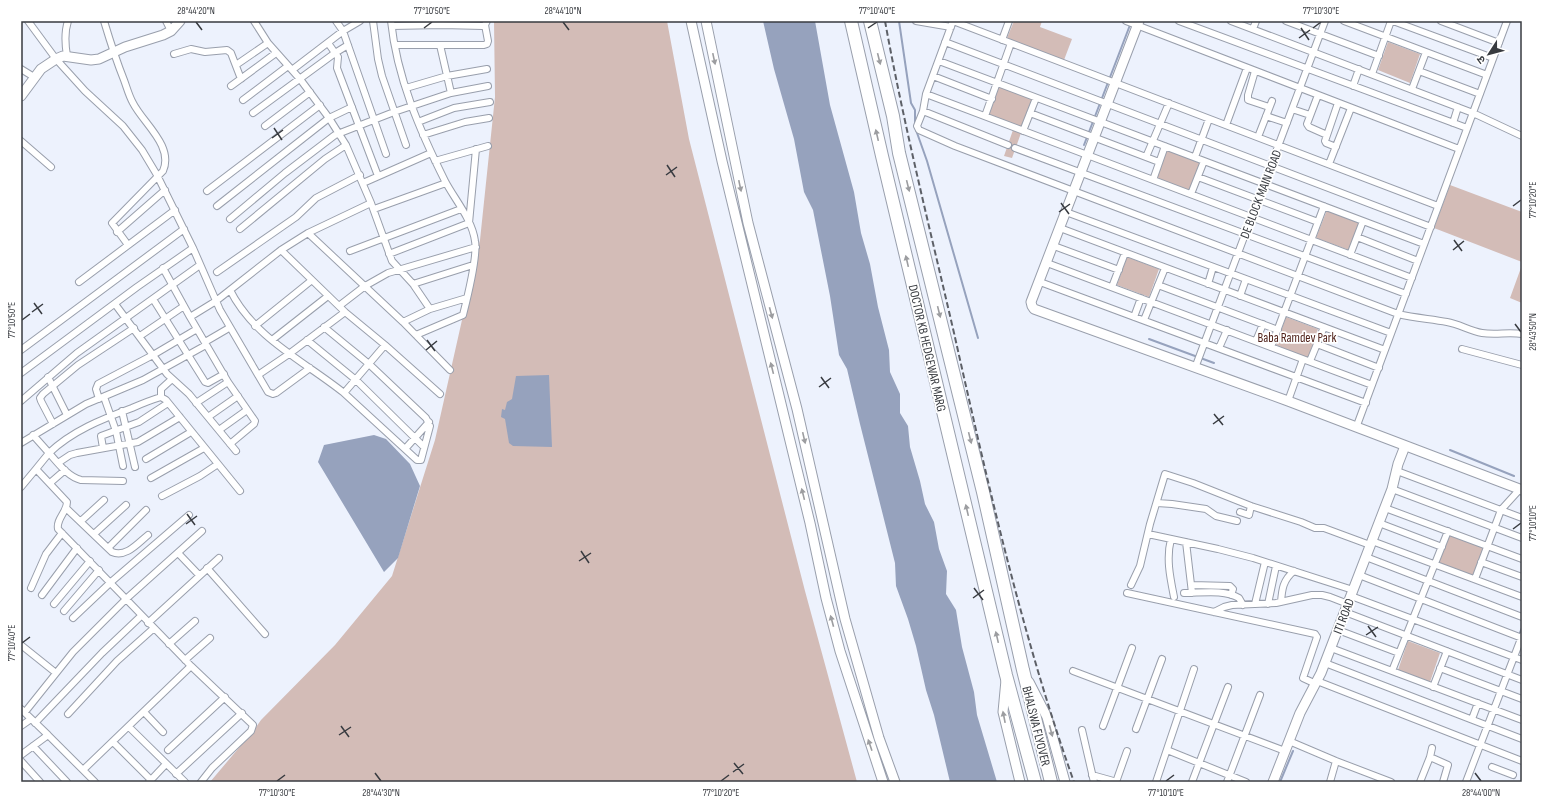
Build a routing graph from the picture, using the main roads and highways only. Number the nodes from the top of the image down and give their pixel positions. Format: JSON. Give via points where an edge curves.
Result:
{"nodes":[{"id":1,"x":851,"y":21,"type":"edge"},
{"id":2,"x":870,"y":21,"type":"edge"},
{"id":3,"x":1023,"y":670,"type":"joint"},
{"id":4,"x":1006,"y":675,"type":"joint"},
{"id":5,"x":1036,"y":782,"type":"edge"},
{"id":6,"x":1051,"y":782,"type":"edge"}],
"edges":[{"from":4,"to":1,"type":"highway","name":"DOCTOR KB HEDGEWAR MARG","one_way":true},
{"from":2,"to":3,"type":"highway","name":"DOCTOR KB HEDGEWAR MARG","one_way":true},
{"from":3,"to":6,"type":"highway","name":"BHALSWA FLYOVER"},
{"from":4,"to":5,"type":"highway","name":"BHALSWA FLYOVER"}]}
